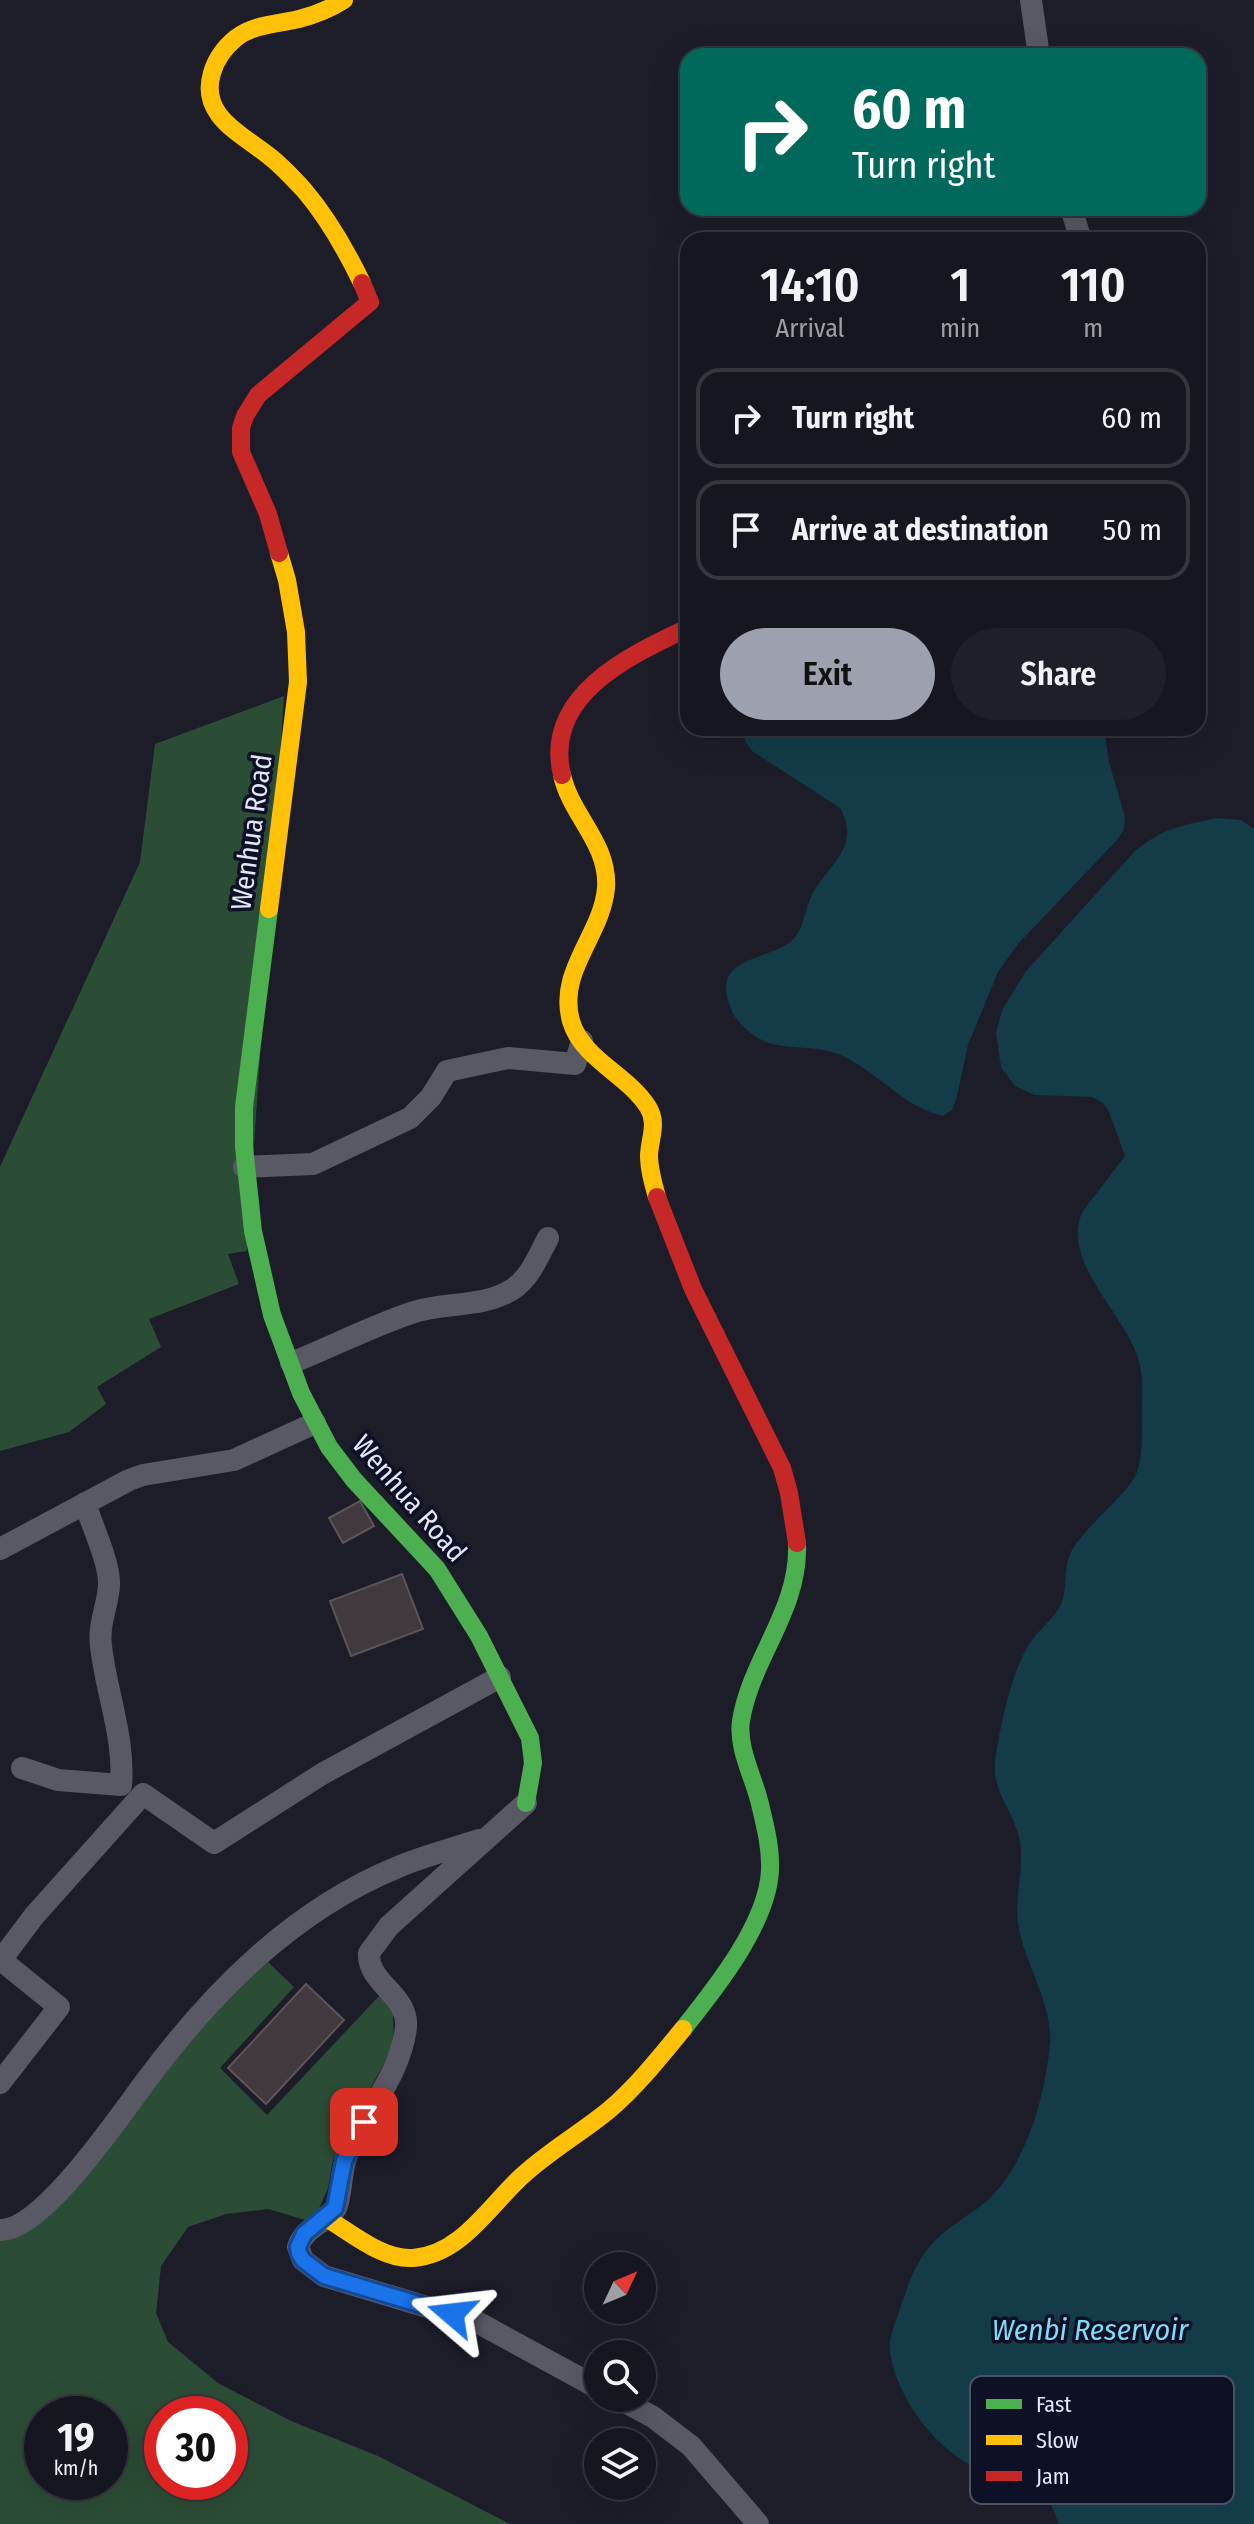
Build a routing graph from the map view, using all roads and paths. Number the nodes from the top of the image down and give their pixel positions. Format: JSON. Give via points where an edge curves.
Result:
{"nodes":[{"id":1,"x":1031,"y":0,"type":"edge"},
{"id":2,"x":335,"y":2,"type":"edge"},
{"id":3,"x":1038,"y":48,"type":"edge"},
{"id":4,"x":680,"y":632,"type":"edge"},
{"id":5,"x":582,"y":1041,"type":"junction"},
{"id":6,"x":244,"y":1167,"type":"junction"},
{"id":7,"x":548,"y":1238,"type":"dead end"},
{"id":8,"x":291,"y":1363,"type":"junction"},
{"id":9,"x":315,"y":1423,"type":"junction"},
{"id":10,"x":85,"y":1503,"type":"junction"},
{"id":11,"x":0,"y":1549,"type":"edge"},
{"id":12,"x":500,"y":1677,"type":"junction"},
{"id":13,"x":22,"y":1768,"type":"dead end"},
{"id":14,"x":526,"y":1803,"type":"joint"},
{"id":15,"x":487,"y":1837,"type":"junction"},
{"id":16,"x":0,"y":2083,"type":"edge"},
{"id":17,"x":326,"y":2218,"type":"junction"},
{"id":18,"x":0,"y":2230,"type":"edge"},
{"id":19,"x":584,"y":2380,"type":"edge"},
{"id":20,"x":642,"y":2412,"type":"edge"},
{"id":21,"x":758,"y":2524,"type":"edge"}],
"edges":[{"from":1,"to":3,"type":"street"},
{"from":2,"to":6,"type":"street","name":"Wenhua Road","via":[[306,17],[245,32],[225,49],[209,81],[211,102],[221,119],[272,157],[322,211],[353,261],[370,302],[267,386],[250,405],[241,428],[241,452],[268,514],[287,580],[298,682],[244,1107]]},
{"from":4,"to":5,"type":"street","via":[[611,669],[575,703],[559,728],[564,787],[602,853],[607,882],[600,916],[571,974],[571,1021]]},
{"from":5,"to":6,"type":"street","via":[[575,1064],[508,1058],[447,1071],[416,1114],[313,1164]]},
{"from":5,"to":17,"type":"street","via":[[654,1118],[650,1162],[671,1237],[784,1472],[798,1566],[741,1729],[770,1882],[754,1923],[717,1985],[631,2090],[522,2173],[455,2243],[420,2257],[404,2257],[389,2254]]},
{"from":6,"to":8,"type":"street","name":"Wenhua Road","via":[[261,1270]]},
{"from":7,"to":8,"type":"street","via":[[526,1277],[501,1295],[412,1313]]},
{"from":8,"to":9,"type":"street","name":"Wenhua Road"},
{"from":9,"to":10,"type":"street","via":[[234,1460],[143,1475]]},
{"from":9,"to":12,"type":"street","name":"Wenhua Road","via":[[348,1476],[440,1572]]},
{"from":10,"to":11,"type":"street"},
{"from":10,"to":13,"type":"street","via":[[109,1574],[100,1644],[123,1762],[121,1785],[58,1780]]},
{"from":12,"to":14,"type":"street","name":"Wenhua Road","via":[[530,1736],[533,1770]]},
{"from":12,"to":16,"type":"street","via":[[322,1774],[214,1843],[143,1794],[1,1960],[59,2007]]},
{"from":14,"to":15,"type":"street"},
{"from":15,"to":17,"type":"street","via":[[389,1926],[369,1953],[371,1967],[397,1999],[406,2025],[392,2071],[344,2161],[338,2202]]},
{"from":15,"to":18,"type":"street","via":[[385,1873],[325,1906],[264,1950],[187,2028],[86,2162],[39,2209],[10,2231]]},
{"from":17,"to":19,"type":"street","via":[[304,2234],[298,2247],[303,2260],[324,2276],[477,2322]]},
{"from":20,"to":21,"type":"street","via":[[691,2446]]}]}
